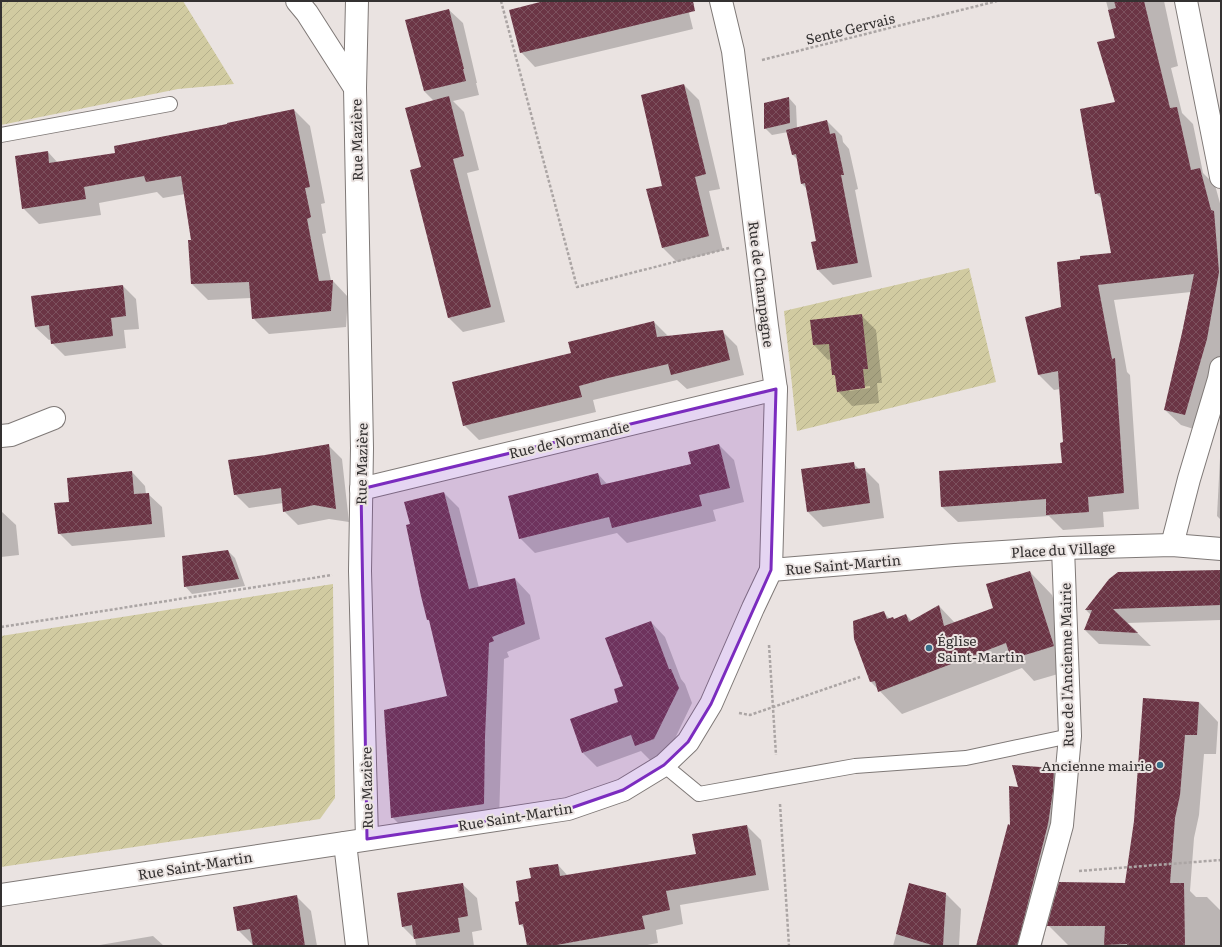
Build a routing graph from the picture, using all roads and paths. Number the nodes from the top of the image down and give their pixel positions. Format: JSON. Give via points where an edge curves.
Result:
{"nodes":[{"id":1,"x":297,"y":1,"type":"edge"},
{"id":2,"x":357,"y":1,"type":"edge"},
{"id":3,"x":501,"y":1,"type":"edge"},
{"id":4,"x":721,"y":1,"type":"edge"},
{"id":5,"x":997,"y":1,"type":"edge"},
{"id":6,"x":1186,"y":1,"type":"edge"},
{"id":7,"x":733,"y":51,"type":"junction"},
{"id":8,"x":355,"y":88,"type":"junction"},
{"id":9,"x":170,"y":104,"type":"dead end"},
{"id":10,"x":1,"y":135,"type":"edge"},
{"id":11,"x":1221,"y":177,"type":"edge"},
{"id":12,"x":756,"y":241,"type":"junction"},
{"id":13,"x":1221,"y":368,"type":"edge"},
{"id":14,"x":776,"y":389,"type":"junction"},
{"id":15,"x":54,"y":418,"type":"dead end"},
{"id":16,"x":1,"y":436,"type":"edge"},
{"id":17,"x":361,"y":489,"type":"junction"},
{"id":18,"x":1172,"y":545,"type":"junction"},
{"id":19,"x":1063,"y":548,"type":"junction"},
{"id":20,"x":1221,"y":549,"type":"edge"},
{"id":21,"x":955,"y":555,"type":"joint"},
{"id":22,"x":771,"y":570,"type":"junction"},
{"id":23,"x":360,"y":571,"type":"junction"},
{"id":24,"x":1,"y":627,"type":"edge"},
{"id":25,"x":860,"y":677,"type":"dead end"},
{"id":26,"x":712,"y":704,"type":"junction"},
{"id":27,"x":1070,"y":736,"type":"junction"},
{"id":28,"x":664,"y":765,"type":"junction"},
{"id":29,"x":367,"y":839,"type":"junction"},
{"id":30,"x":345,"y":843,"type":"junction"},
{"id":31,"x":1221,"y":860,"type":"edge"},
{"id":32,"x":1049,"y":873,"type":"junction"},
{"id":33,"x":1,"y":895,"type":"edge"},
{"id":34,"x":357,"y":946,"type":"edge"},
{"id":35,"x":1029,"y":946,"type":"edge"}],
"edges":[{"from":1,"to":8,"type":"street","name":"Rue Mazière"},
{"from":2,"to":8,"type":"street","name":"Rue Mazière"},
{"from":3,"to":12,"type":"path","via":[[576,287]]},
{"from":4,"to":7,"type":"street","name":"Rue de Champagne"},
{"from":5,"to":7,"type":"path","name":"Sente Gervais","via":[[754,62]]},
{"from":6,"to":11,"type":"street"},
{"from":7,"to":12,"type":"street","name":"Rue de Champagne"},
{"from":8,"to":17,"type":"street","name":"Rue Mazière"},
{"from":9,"to":10,"type":"lane"},
{"from":12,"to":14,"type":"street","name":"Rue de Champagne"},
{"from":13,"to":18,"type":"street"},
{"from":14,"to":17,"type":"street","name":"Rue de Normandie"},
{"from":14,"to":22,"type":"street","name":"Rue de Champagne"},
{"from":15,"to":16,"type":"street"},
{"from":17,"to":23,"type":"street","name":"Rue Mazière"},
{"from":18,"to":19,"type":"street","name":"Place du Village"},
{"from":18,"to":20,"type":"street","name":"Place du Village"},
{"from":19,"to":21,"type":"street","name":"Place du Village"},
{"from":19,"to":27,"type":"street","name":"Rue de l'Ancienne Mairie"},
{"from":21,"to":22,"type":"street","name":"Rue Saint-Martin"},
{"from":22,"to":26,"type":"street","name":"Rue Saint-Martin","via":[[752,608]]},
{"from":23,"to":24,"type":"path"},
{"from":23,"to":29,"type":"street","name":"Rue Mazière"},
{"from":25,"to":26,"type":"path","via":[[750,715],[728,711]]},
{"from":26,"to":28,"type":"street","name":"Rue Saint-Martin","via":[[688,742]]},
{"from":27,"to":28,"type":"lane","via":[[966,758],[855,766],[699,794]]},
{"from":27,"to":32,"type":"street","name":"Rue de l'Ancienne Mairie","via":[[1062,825]]},
{"from":28,"to":29,"type":"street","name":"Rue Saint-Martin","via":[[623,790],[568,809]]},
{"from":29,"to":30,"type":"street","name":"Rue Saint-Martin"},
{"from":30,"to":33,"type":"street","name":"Rue Saint-Martin"},
{"from":30,"to":34,"type":"street"},
{"from":31,"to":32,"type":"path"},
{"from":32,"to":35,"type":"street","name":"Rue de l'Ancienne Mairie"}]}
